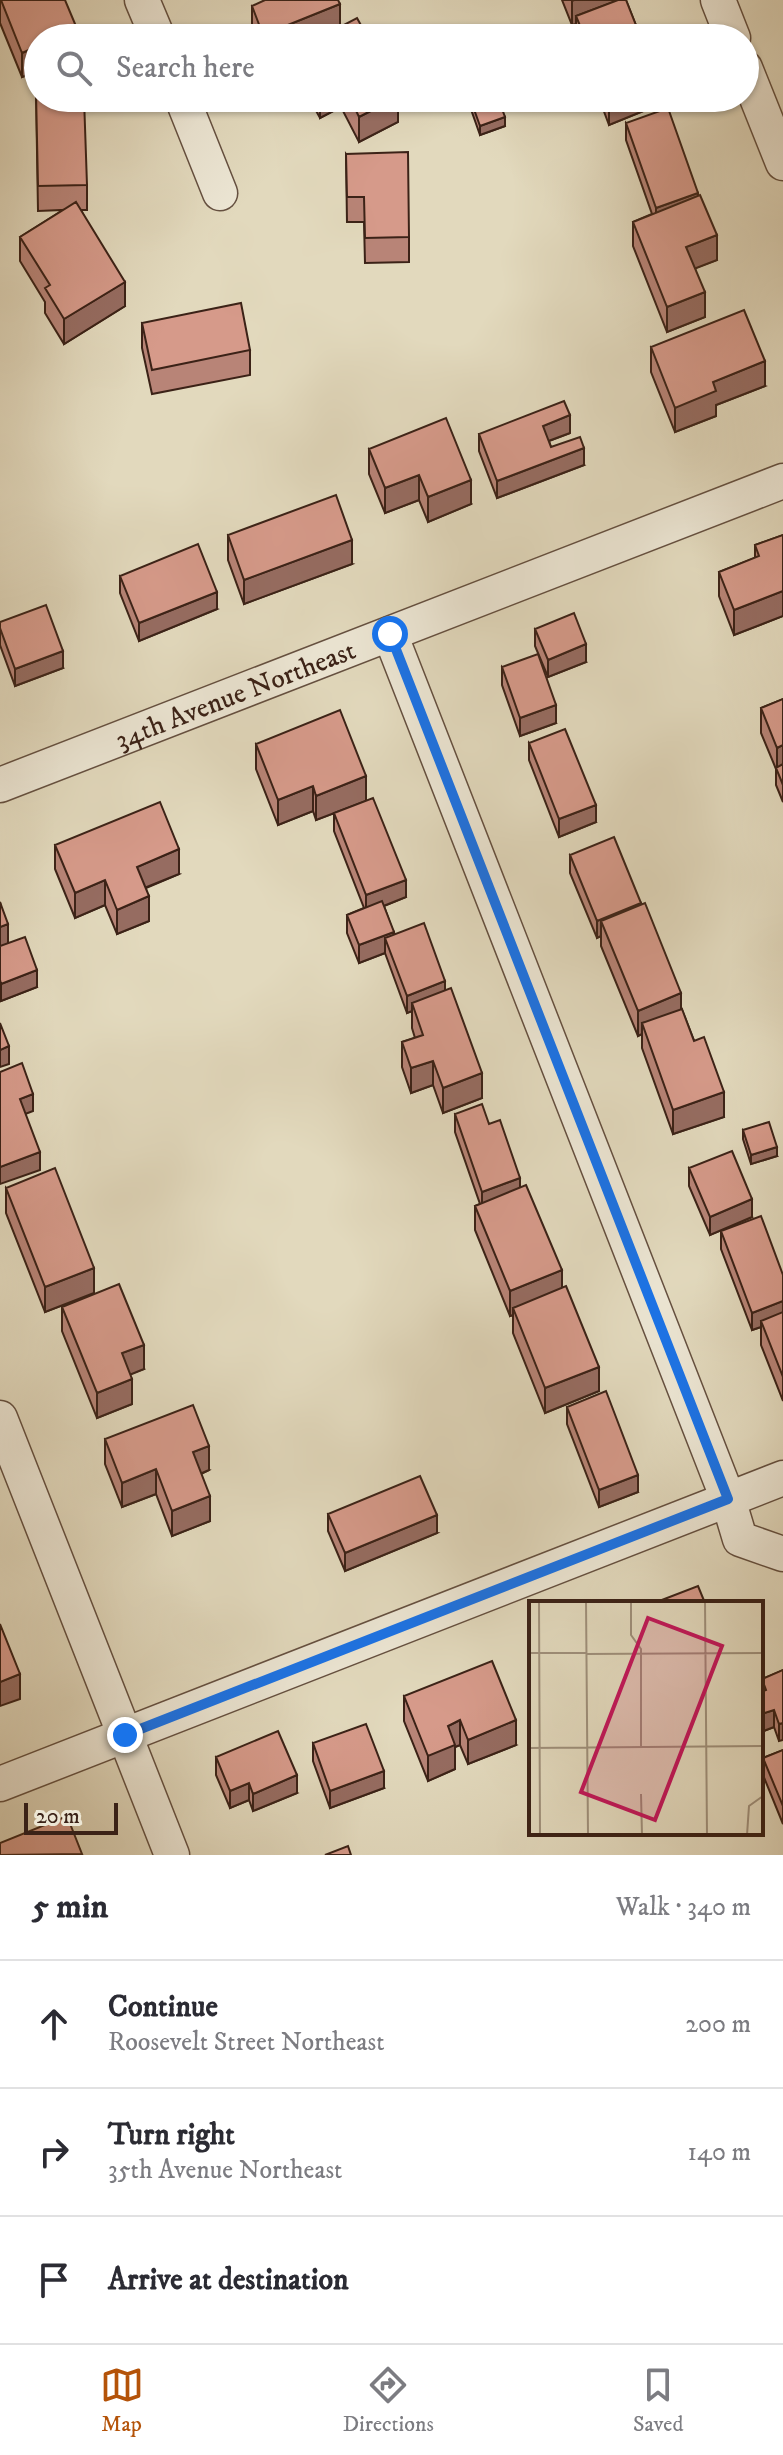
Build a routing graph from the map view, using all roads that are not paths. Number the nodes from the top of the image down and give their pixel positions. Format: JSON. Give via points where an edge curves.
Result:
{"nodes":[{"id":1,"x":142,"y":0,"type":"edge"},
{"id":2,"x":718,"y":0,"type":"edge"},
{"id":3,"x":152,"y":24,"type":"edge"},
{"id":4,"x":727,"y":24,"type":"edge"},
{"id":5,"x":759,"y":103,"type":"edge"},
{"id":6,"x":188,"y":112,"type":"edge"},
{"id":7,"x":783,"y":163,"type":"edge"},
{"id":8,"x":220,"y":193,"type":"dead end"},
{"id":9,"x":783,"y":481,"type":"edge"},
{"id":10,"x":390,"y":634,"type":"junction"},
{"id":11,"x":0,"y":785,"type":"edge"},
{"id":12,"x":0,"y":1418,"type":"edge"},
{"id":13,"x":783,"y":1478,"type":"edge"},
{"id":14,"x":728,"y":1499,"type":"junction"},
{"id":15,"x":783,"y":1554,"type":"edge"},
{"id":16,"x":125,"y":1735,"type":"junction"},
{"id":17,"x":0,"y":1784,"type":"edge"},
{"id":18,"x":172,"y":1855,"type":"edge"}],
"edges":[{"from":1,"to":3,"type":"street"},
{"from":2,"to":4,"type":"street"},
{"from":5,"to":7,"type":"street"},
{"from":6,"to":8,"type":"street"},
{"from":9,"to":10,"type":"street","name":"34th Avenue Northeast"},
{"from":10,"to":11,"type":"street","name":"34th Avenue Northeast"},
{"from":10,"to":14,"type":"street"},
{"from":12,"to":16,"type":"street"},
{"from":13,"to":14,"type":"street"},
{"from":14,"to":15,"type":"street","via":[[740,1539]]},
{"from":14,"to":16,"type":"street"},
{"from":16,"to":17,"type":"street"},
{"from":16,"to":18,"type":"street"}]}
